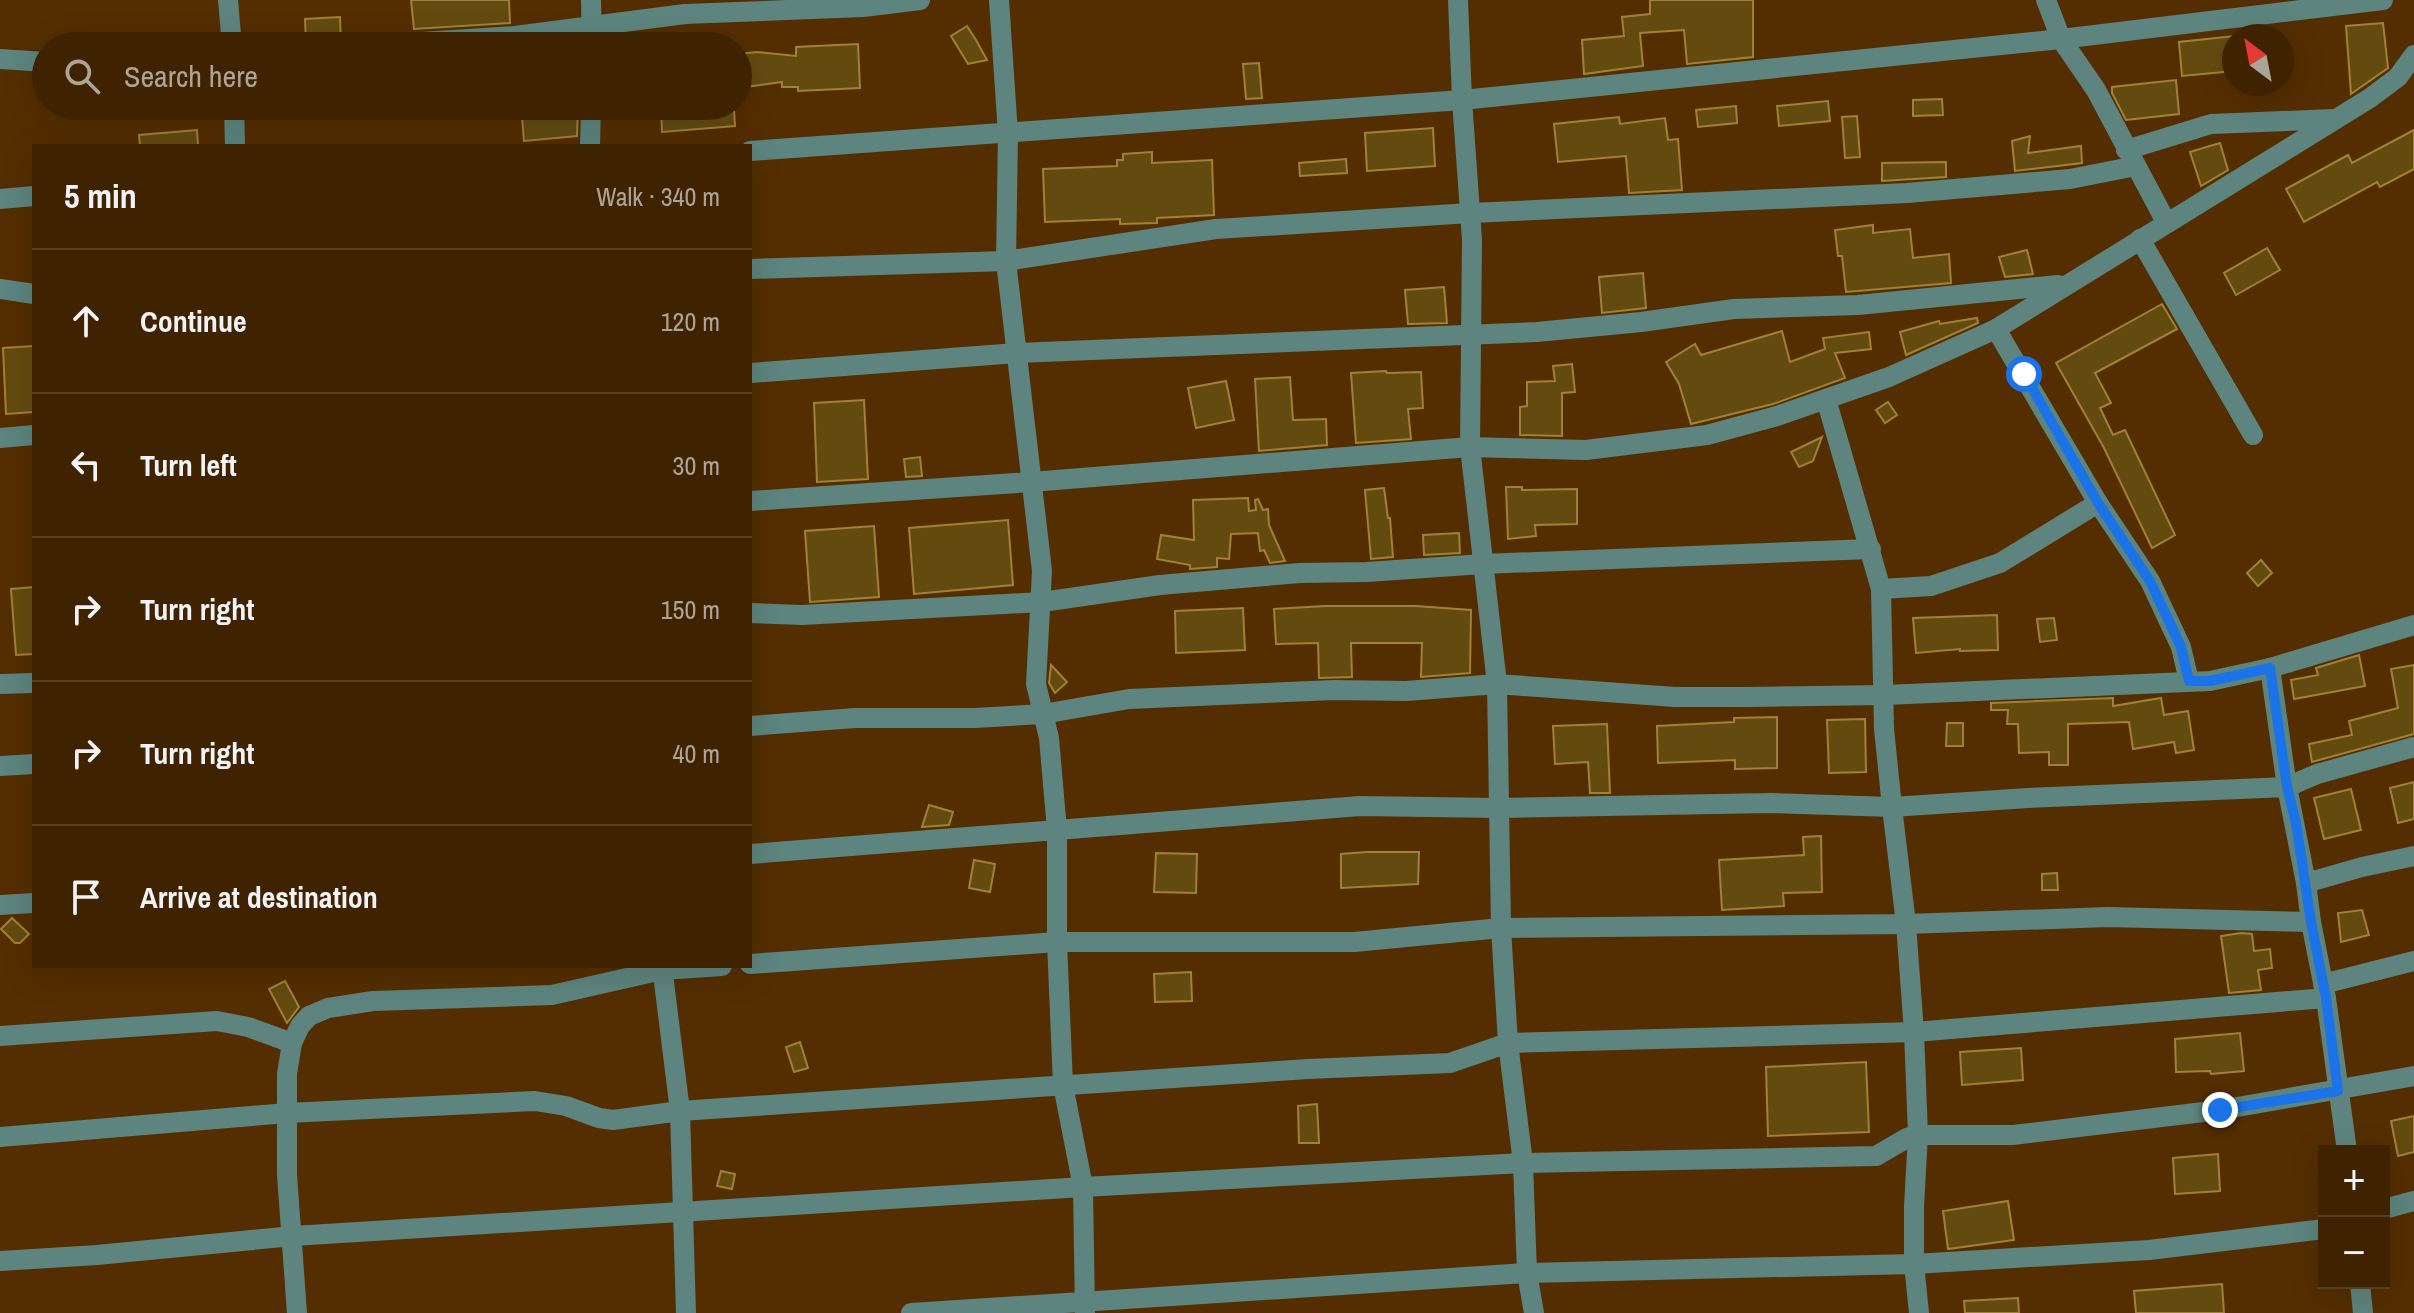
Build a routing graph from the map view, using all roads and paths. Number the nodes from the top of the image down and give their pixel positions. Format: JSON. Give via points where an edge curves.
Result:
{"nodes":[{"id":1,"x":228,"y":0,"type":"edge"},
{"id":2,"x":591,"y":0,"type":"edge"},
{"id":3,"x":920,"y":0,"type":"edge"},
{"id":4,"x":999,"y":0,"type":"edge"},
{"id":5,"x":1458,"y":0,"type":"edge"},
{"id":6,"x":2046,"y":0,"type":"edge"},
{"id":7,"x":2383,"y":0,"type":"edge"},
{"id":8,"x":231,"y":32,"type":"edge"},
{"id":9,"x":592,"y":32,"type":"edge"},
{"id":10,"x":612,"y":32,"type":"edge"},
{"id":11,"x":2061,"y":39,"type":"junction"},
{"id":12,"x":2414,"y":55,"type":"edge"},
{"id":13,"x":0,"y":59,"type":"edge"},
{"id":14,"x":32,"y":61,"type":"edge"},
{"id":15,"x":1462,"y":100,"type":"junction"},
{"id":16,"x":2335,"y":119,"type":"junction"},
{"id":17,"x":234,"y":120,"type":"edge"},
{"id":18,"x":591,"y":120,"type":"edge"},
{"id":19,"x":1008,"y":134,"type":"junction"},
{"id":20,"x":235,"y":144,"type":"edge"},
{"id":21,"x":590,"y":144,"type":"edge"},
{"id":22,"x":752,"y":151,"type":"edge"},
{"id":23,"x":2131,"y":158,"type":"junction"},
{"id":24,"x":32,"y":196,"type":"edge"},
{"id":25,"x":0,"y":199,"type":"edge"},
{"id":26,"x":1471,"y":213,"type":"junction"},
{"id":27,"x":2166,"y":222,"type":"junction"},
{"id":28,"x":2140,"y":239,"type":"junction"},
{"id":29,"x":1006,"y":261,"type":"junction"},
{"id":30,"x":752,"y":269,"type":"edge"},
{"id":31,"x":2067,"y":284,"type":"junction"},
{"id":32,"x":0,"y":289,"type":"edge"},
{"id":33,"x":32,"y":294,"type":"edge"},
{"id":34,"x":1996,"y":329,"type":"junction"},
{"id":35,"x":1471,"y":333,"type":"junction"},
{"id":36,"x":1017,"y":353,"type":"junction"},
{"id":37,"x":752,"y":373,"type":"edge"},
{"id":38,"x":1826,"y":399,"type":"junction"},
{"id":39,"x":32,"y":435,"type":"edge"},
{"id":40,"x":2253,"y":435,"type":"dead end"},
{"id":41,"x":0,"y":438,"type":"edge"},
{"id":42,"x":1470,"y":447,"type":"junction"},
{"id":43,"x":1031,"y":482,"type":"junction"},
{"id":44,"x":752,"y":501,"type":"edge"},
{"id":45,"x":2098,"y":503,"type":"junction"},
{"id":46,"x":1871,"y":549,"type":"junction"},
{"id":47,"x":1483,"y":564,"type":"junction"},
{"id":48,"x":1881,"y":589,"type":"junction"},
{"id":49,"x":1042,"y":602,"type":"junction"},
{"id":50,"x":752,"y":613,"type":"edge"},
{"id":51,"x":2414,"y":625,"type":"edge"},
{"id":52,"x":2270,"y":668,"type":"junction"},
{"id":53,"x":2189,"y":681,"type":"junction"},
{"id":54,"x":32,"y":683,"type":"edge"},
{"id":55,"x":0,"y":684,"type":"edge"},
{"id":56,"x":1497,"y":684,"type":"junction"},
{"id":57,"x":1885,"y":695,"type":"junction"},
{"id":58,"x":1043,"y":714,"type":"junction"},
{"id":59,"x":752,"y":726,"type":"edge"},
{"id":60,"x":2414,"y":747,"type":"edge"},
{"id":61,"x":32,"y":764,"type":"edge"},
{"id":62,"x":0,"y":766,"type":"edge"},
{"id":63,"x":2287,"y":787,"type":"junction"},
{"id":64,"x":1892,"y":807,"type":"junction"},
{"id":65,"x":1500,"y":808,"type":"junction"},
{"id":66,"x":1057,"y":830,"type":"junction"},
{"id":67,"x":752,"y":854,"type":"edge"},
{"id":68,"x":2414,"y":856,"type":"edge"},
{"id":69,"x":2306,"y":883,"type":"junction"},
{"id":70,"x":32,"y":903,"type":"edge"},
{"id":71,"x":0,"y":905,"type":"edge"},
{"id":72,"x":2311,"y":922,"type":"junction"},
{"id":73,"x":1906,"y":924,"type":"junction"},
{"id":74,"x":1501,"y":928,"type":"junction"},
{"id":75,"x":1057,"y":942,"type":"junction"},
{"id":76,"x":2414,"y":961,"type":"edge"},
{"id":77,"x":752,"y":964,"type":"edge"},
{"id":78,"x":662,"y":968,"type":"edge"},
{"id":79,"x":2325,"y":991,"type":"junction"},
{"id":80,"x":1914,"y":1032,"type":"junction"},
{"id":81,"x":0,"y":1036,"type":"edge"},
{"id":82,"x":292,"y":1043,"type":"junction"},
{"id":83,"x":1508,"y":1043,"type":"junction"},
{"id":84,"x":2414,"y":1076,"type":"edge"},
{"id":85,"x":1063,"y":1085,"type":"junction"},
{"id":86,"x":2338,"y":1091,"type":"junction"},
{"id":87,"x":680,"y":1111,"type":"junction"},
{"id":88,"x":287,"y":1113,"type":"junction"},
{"id":89,"x":1918,"y":1135,"type":"junction"},
{"id":90,"x":0,"y":1137,"type":"edge"},
{"id":91,"x":2346,"y":1145,"type":"edge"},
{"id":92,"x":1523,"y":1163,"type":"junction"},
{"id":93,"x":1083,"y":1187,"type":"junction"},
{"id":94,"x":2414,"y":1201,"type":"edge"},
{"id":95,"x":2390,"y":1207,"type":"edge"},
{"id":96,"x":683,"y":1213,"type":"junction"},
{"id":97,"x":2318,"y":1230,"type":"edge"},
{"id":98,"x":293,"y":1236,"type":"junction"},
{"id":99,"x":0,"y":1261,"type":"edge"},
{"id":100,"x":1914,"y":1264,"type":"junction"},
{"id":101,"x":1527,"y":1273,"type":"junction"},
{"id":102,"x":2361,"y":1289,"type":"edge"},
{"id":103,"x":1085,"y":1308,"type":"edge"},
{"id":104,"x":297,"y":1313,"type":"edge"},
{"id":105,"x":686,"y":1313,"type":"edge"},
{"id":106,"x":911,"y":1313,"type":"edge"},
{"id":107,"x":1534,"y":1313,"type":"edge"},
{"id":108,"x":1919,"y":1313,"type":"edge"},
{"id":109,"x":2363,"y":1313,"type":"edge"}],
"edges":[{"from":1,"to":8,"type":"street"},
{"from":2,"to":9,"type":"street"},
{"from":3,"to":10,"type":"street","via":[[685,14]]},
{"from":4,"to":19,"type":"street"},
{"from":5,"to":15,"type":"street"},
{"from":6,"to":11,"type":"street"},
{"from":7,"to":11,"type":"street"},
{"from":11,"to":15,"type":"street"},
{"from":11,"to":23,"type":"street","via":[[2096,90]]},
{"from":12,"to":16,"type":"street","via":[[2398,77]]},
{"from":13,"to":14,"type":"street"},
{"from":15,"to":19,"type":"street"},
{"from":15,"to":26,"type":"street"},
{"from":16,"to":23,"type":"street","via":[[2211,124]]},
{"from":16,"to":27,"type":"street"},
{"from":17,"to":20,"type":"street"},
{"from":18,"to":21,"type":"street"},
{"from":19,"to":22,"type":"street"},
{"from":19,"to":29,"type":"street"},
{"from":23,"to":26,"type":"street","via":[[2070,179],[1907,193]]},
{"from":23,"to":27,"type":"street"},
{"from":24,"to":25,"type":"street"},
{"from":26,"to":29,"type":"street","via":[[1216,229]]},
{"from":26,"to":35,"type":"street"},
{"from":27,"to":28,"type":"street"},
{"from":28,"to":31,"type":"street"},
{"from":28,"to":40,"type":"street"},
{"from":29,"to":30,"type":"street"},
{"from":29,"to":36,"type":"street"},
{"from":31,"to":34,"type":"street"},
{"from":31,"to":35,"type":"street","via":[[1858,305],[1734,309],[1537,332]]},
{"from":32,"to":33,"type":"street"},
{"from":34,"to":38,"type":"street"},
{"from":34,"to":45,"type":"street"},
{"from":35,"to":36,"type":"street"},
{"from":35,"to":42,"type":"street"},
{"from":36,"to":37,"type":"street"},
{"from":36,"to":43,"type":"street"},
{"from":38,"to":42,"type":"street","via":[[1707,435],[1656,443],[1586,450]]},
{"from":38,"to":46,"type":"street"},
{"from":39,"to":41,"type":"street"},
{"from":42,"to":43,"type":"street"},
{"from":42,"to":47,"type":"street"},
{"from":43,"to":44,"type":"street"},
{"from":43,"to":49,"type":"street"},
{"from":45,"to":48,"type":"street","via":[[2000,563],[1931,586]]},
{"from":45,"to":53,"type":"street","via":[[2150,581],[2181,647]]},
{"from":46,"to":47,"type":"street"},
{"from":46,"to":48,"type":"street"},
{"from":47,"to":49,"type":"street","via":[[1160,585]]},
{"from":47,"to":56,"type":"street"},
{"from":48,"to":57,"type":"street"},
{"from":49,"to":50,"type":"street"},
{"from":49,"to":58,"type":"street","via":[[1036,684]]},
{"from":51,"to":52,"type":"street"},
{"from":52,"to":53,"type":"street"},
{"from":52,"to":63,"type":"street"},
{"from":53,"to":57,"type":"street"},
{"from":54,"to":55,"type":"street"},
{"from":56,"to":57,"type":"street","via":[[1675,697]]},
{"from":56,"to":58,"type":"street","via":[[1129,699]]},
{"from":56,"to":65,"type":"street"},
{"from":57,"to":64,"type":"street"},
{"from":58,"to":59,"type":"street"},
{"from":58,"to":66,"type":"street"},
{"from":60,"to":63,"type":"street"},
{"from":61,"to":62,"type":"street"},
{"from":63,"to":64,"type":"street"},
{"from":63,"to":69,"type":"street"},
{"from":64,"to":65,"type":"street","via":[[1771,803]]},
{"from":64,"to":73,"type":"street"},
{"from":65,"to":66,"type":"street","via":[[1360,806]]},
{"from":65,"to":74,"type":"street"},
{"from":66,"to":67,"type":"street"},
{"from":66,"to":75,"type":"street"},
{"from":68,"to":69,"type":"street"},
{"from":69,"to":72,"type":"street"},
{"from":70,"to":71,"type":"street"},
{"from":72,"to":73,"type":"street","via":[[2108,917]]},
{"from":72,"to":79,"type":"street"},
{"from":73,"to":74,"type":"street"},
{"from":73,"to":80,"type":"street"},
{"from":74,"to":75,"type":"street","via":[[1354,942]]},
{"from":74,"to":83,"type":"street"},
{"from":75,"to":77,"type":"street"},
{"from":75,"to":85,"type":"street"},
{"from":76,"to":79,"type":"street"},
{"from":78,"to":82,"type":"street","via":[[552,995],[373,1001],[328,1008],[309,1016]]},
{"from":78,"to":87,"type":"street"},
{"from":79,"to":80,"type":"street"},
{"from":79,"to":86,"type":"street"},
{"from":80,"to":83,"type":"street"},
{"from":80,"to":89,"type":"street"},
{"from":81,"to":82,"type":"street","via":[[217,1021]]},
{"from":82,"to":88,"type":"street"},
{"from":83,"to":85,"type":"street","via":[[1450,1063]]},
{"from":83,"to":92,"type":"street"},
{"from":84,"to":86,"type":"street"},
{"from":85,"to":87,"type":"street"},
{"from":85,"to":93,"type":"street"},
{"from":86,"to":89,"type":"street","via":[[2013,1135]]},
{"from":86,"to":91,"type":"street"},
{"from":87,"to":88,"type":"street","via":[[613,1120],[535,1101]]},
{"from":87,"to":96,"type":"street"},
{"from":88,"to":90,"type":"street"},
{"from":88,"to":98,"type":"street"},
{"from":89,"to":92,"type":"street","via":[[1876,1156]]},
{"from":89,"to":100,"type":"street"},
{"from":92,"to":93,"type":"street"},
{"from":92,"to":101,"type":"street"},
{"from":93,"to":96,"type":"street"},
{"from":93,"to":103,"type":"street"},
{"from":94,"to":95,"type":"street"},
{"from":96,"to":98,"type":"street"},
{"from":96,"to":105,"type":"street"},
{"from":97,"to":100,"type":"street","via":[[2149,1250]]},
{"from":98,"to":99,"type":"street"},
{"from":98,"to":104,"type":"street"},
{"from":100,"to":101,"type":"street"},
{"from":100,"to":108,"type":"street"},
{"from":101,"to":103,"type":"street"},
{"from":101,"to":107,"type":"street"},
{"from":102,"to":109,"type":"street"},
{"from":103,"to":106,"type":"street"}]}
